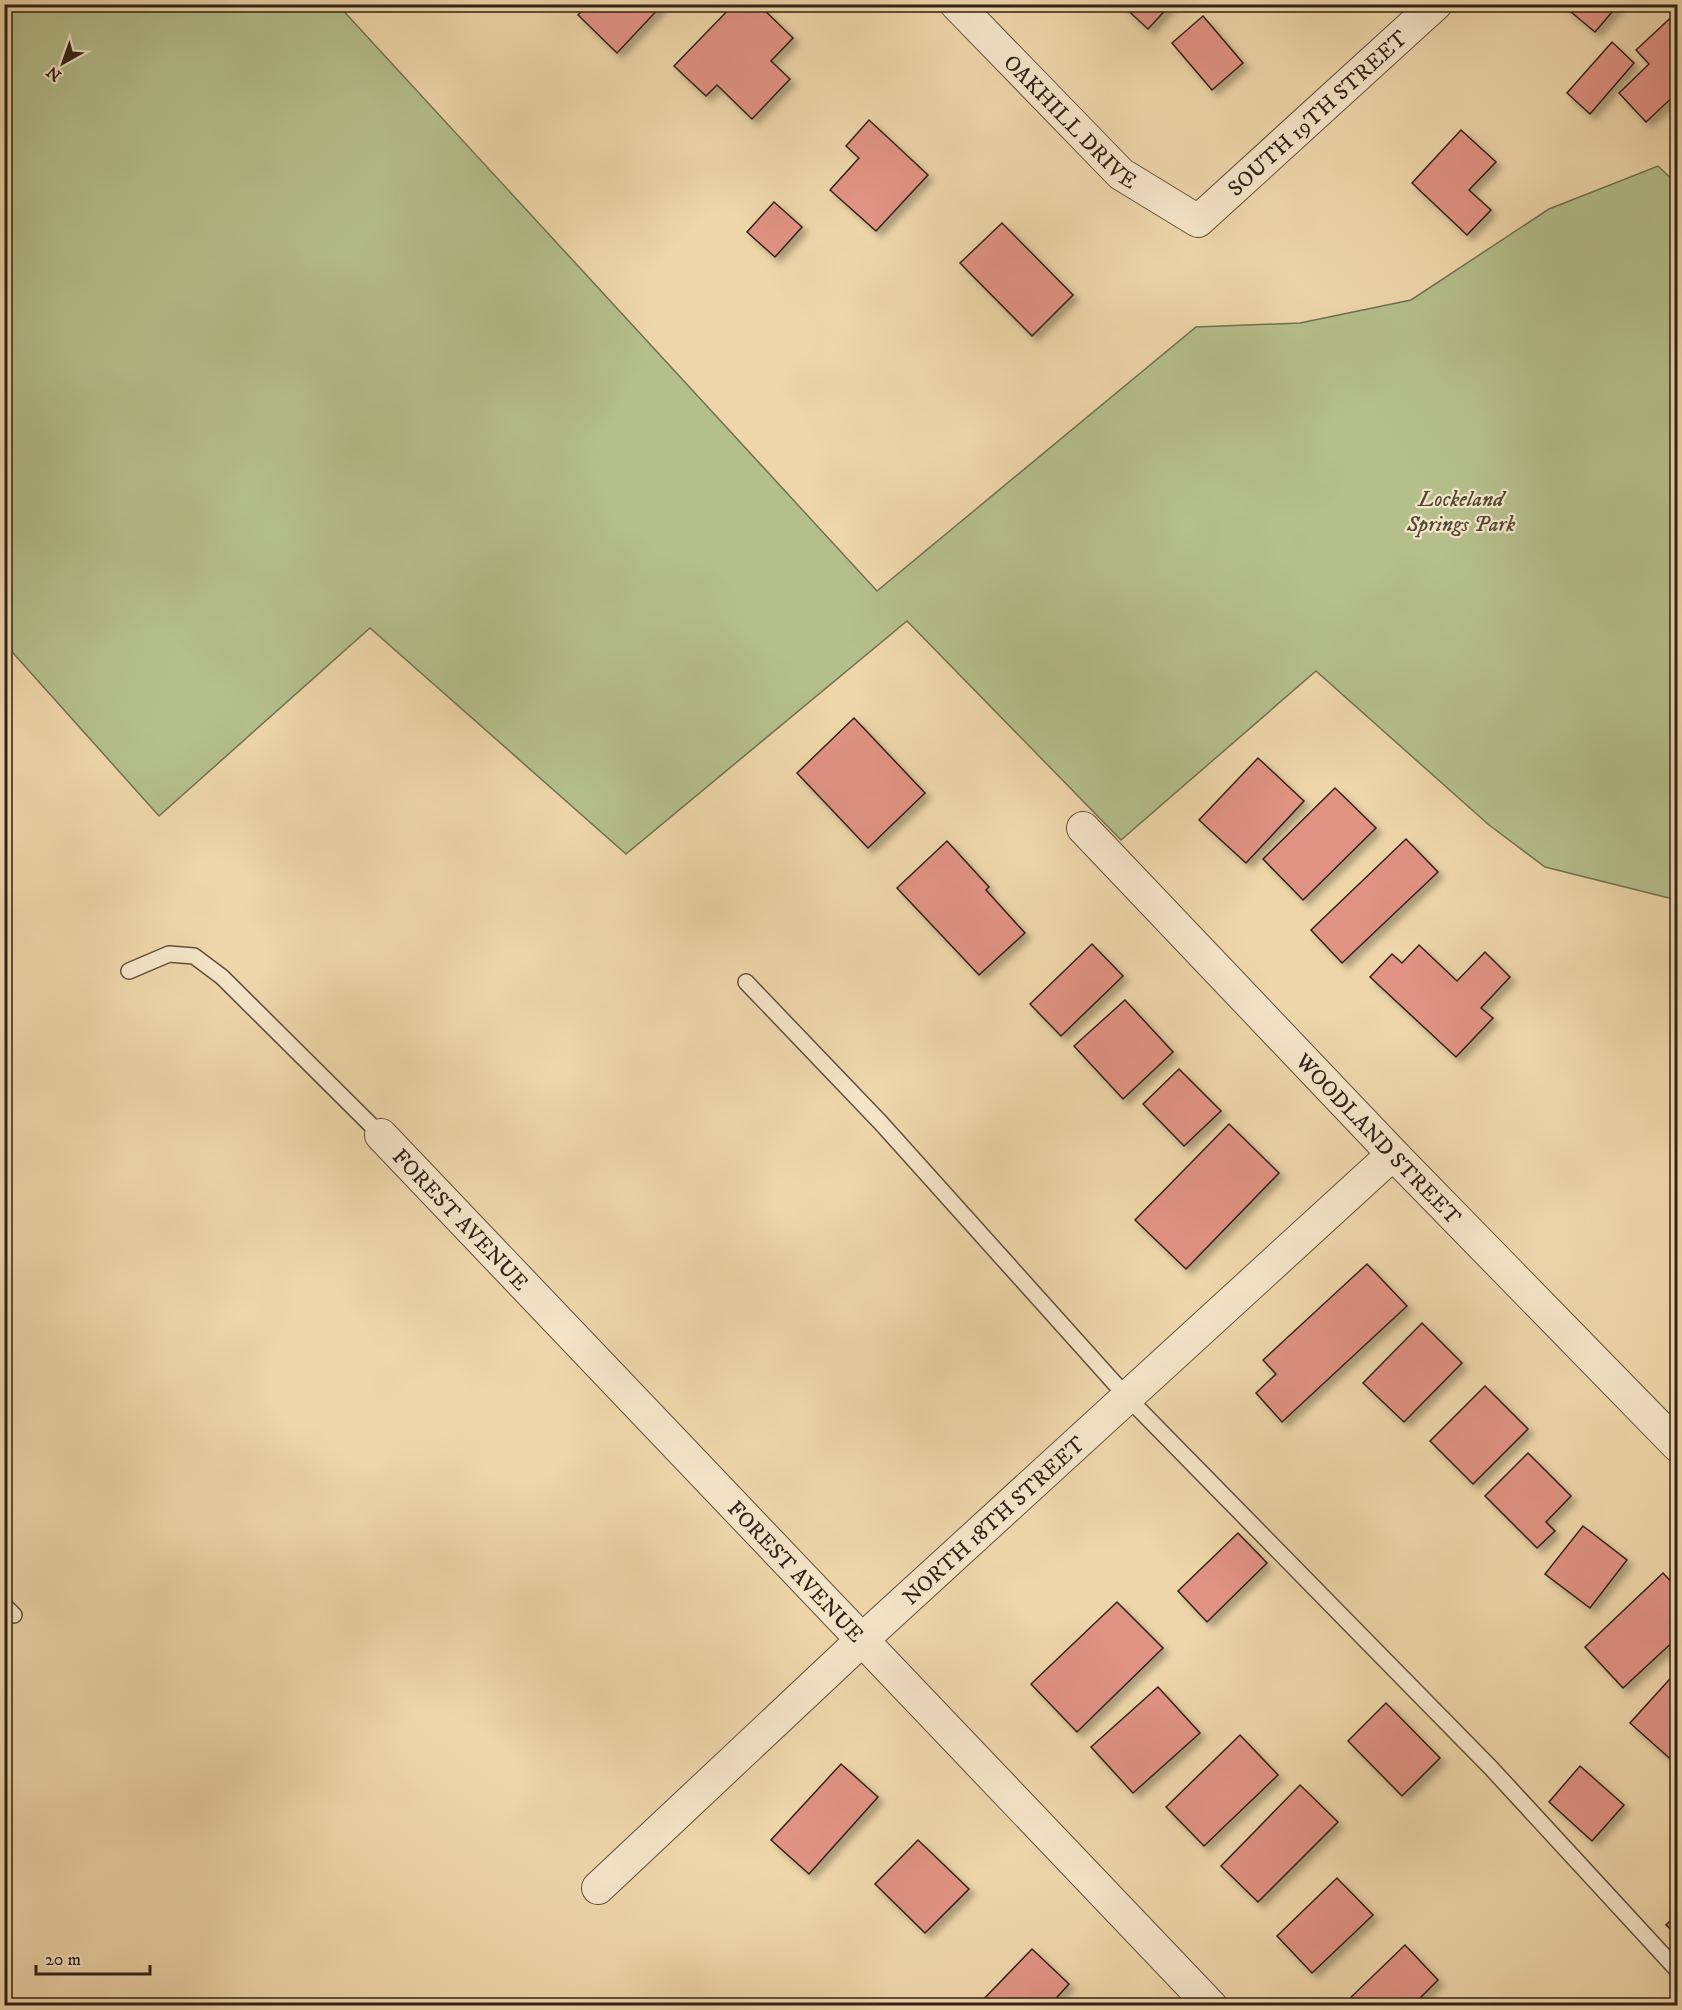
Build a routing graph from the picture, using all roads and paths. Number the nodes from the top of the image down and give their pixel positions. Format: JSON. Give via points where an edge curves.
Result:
{"nodes":[{"id":1,"x":956,"y":4,"type":"edge"},
{"id":2,"x":1436,"y":4,"type":"edge"},
{"id":3,"x":1198,"y":221,"type":"joint"},
{"id":4,"x":1083,"y":828,"type":"dead end"},
{"id":5,"x":129,"y":971,"type":"dead end"},
{"id":6,"x":746,"y":981,"type":"dead end"},
{"id":7,"x":381,"y":1135,"type":"joint"},
{"id":8,"x":1393,"y":1154,"type":"junction"},
{"id":9,"x":1127,"y":1397,"type":"junction"},
{"id":10,"x":1677,"y":1446,"type":"edge"},
{"id":11,"x":863,"y":1639,"type":"junction"},
{"id":12,"x":598,"y":1888,"type":"dead end"},
{"id":13,"x":1677,"y":1971,"type":"edge"},
{"id":14,"x":1210,"y":2006,"type":"edge"}],
"edges":[{"from":1,"to":3,"type":"street","name":"OAKHILL DRIVE","via":[[1121,174]]},
{"from":2,"to":3,"type":"street","name":"SOUTH 19TH STREET"},
{"from":4,"to":8,"type":"street","name":"WOODLAND STREET"},
{"from":5,"to":7,"type":"lane","via":[[169,954],[194,956],[222,977]]},
{"from":6,"to":9,"type":"lane"},
{"from":7,"to":11,"type":"street","name":"FOREST AVENUE"},
{"from":8,"to":9,"type":"street","name":"NORTH 18TH STREET"},
{"from":8,"to":10,"type":"street","name":"WOODLAND STREET"},
{"from":9,"to":11,"type":"street","name":"NORTH 18TH STREET"},
{"from":9,"to":13,"type":"lane","via":[[1491,1768]]},
{"from":11,"to":12,"type":"street","name":"NORTH 18TH STREET"},
{"from":11,"to":14,"type":"street","name":"FOREST AVENUE"}]}
